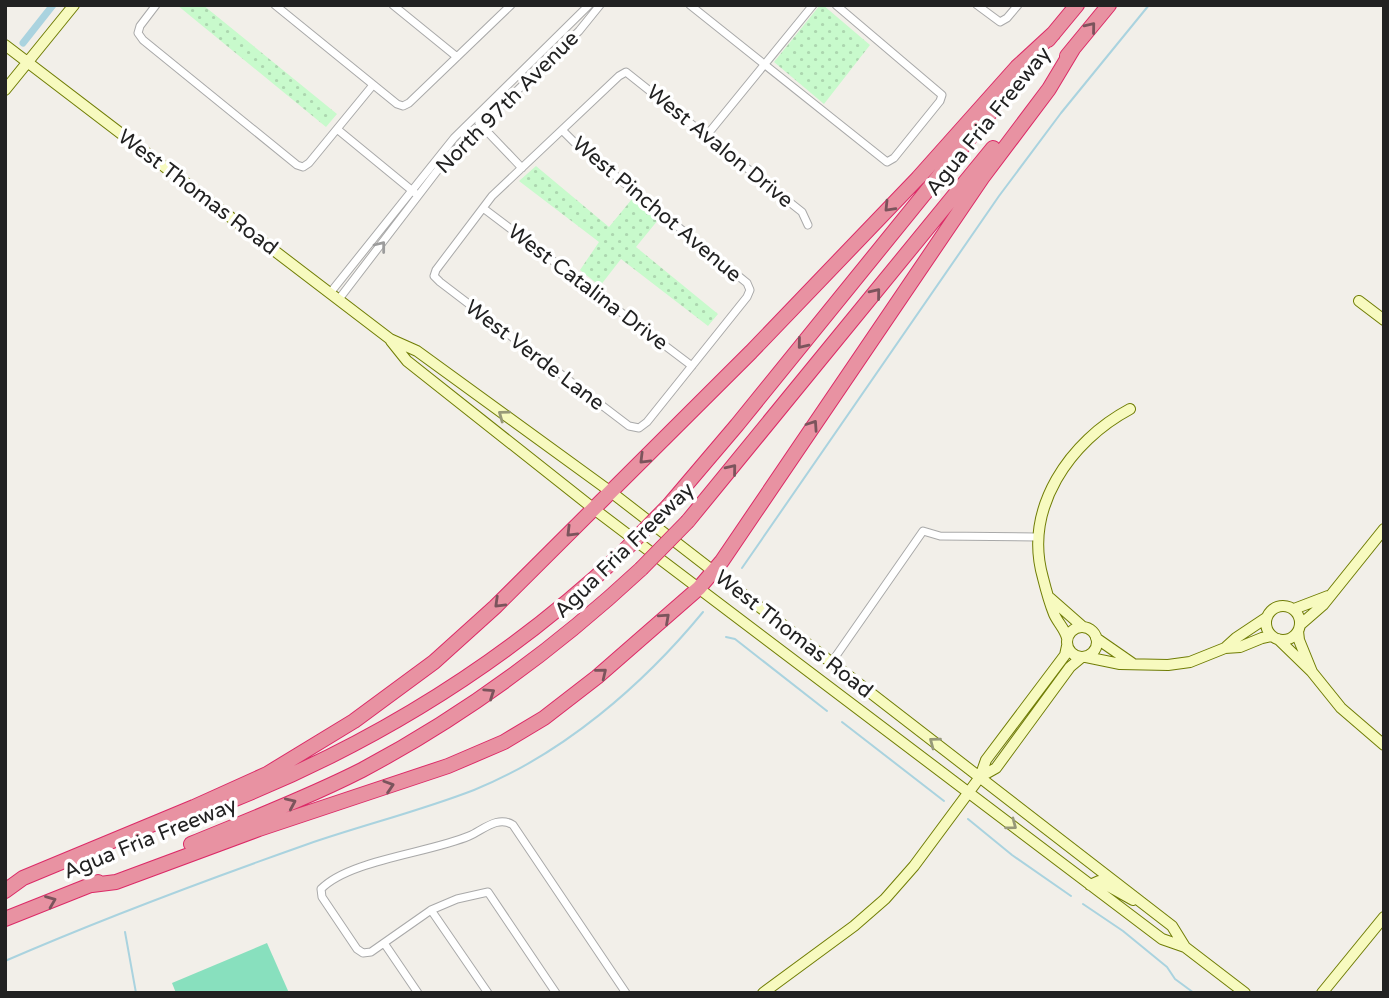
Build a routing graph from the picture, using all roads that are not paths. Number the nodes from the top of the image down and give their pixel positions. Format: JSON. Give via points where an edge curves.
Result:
{"nodes":[{"id":1,"x":74,"y":5,"type":"edge"},
{"id":2,"x":156,"y":5,"type":"edge"},
{"id":3,"x":275,"y":5,"type":"edge"},
{"id":4,"x":393,"y":5,"type":"edge"},
{"id":5,"x":511,"y":5,"type":"edge"},
{"id":6,"x":690,"y":5,"type":"edge"},
{"id":7,"x":813,"y":5,"type":"edge"},
{"id":8,"x":836,"y":5,"type":"edge"},
{"id":9,"x":977,"y":5,"type":"edge"},
{"id":10,"x":1018,"y":5,"type":"edge"},
{"id":11,"x":1077,"y":5,"type":"edge"},
{"id":12,"x":1109,"y":5,"type":"edge"},
{"id":13,"x":594,"y":6,"type":"edge"},
{"id":14,"x":1054,"y":33,"type":"junction"},
{"id":15,"x":5,"y":46,"type":"edge"},
{"id":16,"x":1073,"y":49,"type":"junction"},
{"id":17,"x":457,"y":57,"type":"junction"},
{"id":18,"x":28,"y":63,"type":"junction"},
{"id":19,"x":764,"y":65,"type":"junction"},
{"id":20,"x":373,"y":85,"type":"junction"},
{"id":21,"x":5,"y":90,"type":"edge"},
{"id":22,"x":478,"y":121,"type":"junction"},
{"id":23,"x":337,"y":129,"type":"junction"},
{"id":24,"x":562,"y":130,"type":"junction"},
{"id":25,"x":707,"y":135,"type":"junction"},
{"id":26,"x":522,"y":168,"type":"junction"},
{"id":27,"x":416,"y":193,"type":"junction"},
{"id":28,"x":483,"y":208,"type":"junction"},
{"id":29,"x":808,"y":225,"type":"dead end"},
{"id":30,"x":335,"y":296,"type":"junction"},
{"id":31,"x":1359,"y":301,"type":"dead end"},
{"id":32,"x":1384,"y":320,"type":"edge"},
{"id":33,"x":390,"y":339,"type":"junction"},
{"id":34,"x":692,"y":366,"type":"junction"},
{"id":35,"x":1130,"y":410,"type":"dead end"},
{"id":36,"x":611,"y":492,"type":"junction"},
{"id":37,"x":594,"y":509,"type":"junction"},
{"id":38,"x":1384,"y":529,"type":"edge"},
{"id":39,"x":1037,"y":537,"type":"junction"},
{"id":40,"x":713,"y":572,"type":"junction"},
{"id":41,"x":699,"y":588,"type":"junction"},
{"id":42,"x":1328,"y":596,"type":"junction"},
{"id":43,"x":1050,"y":598,"type":"junction"},
{"id":44,"x":1294,"y":609,"type":"junction"},
{"id":45,"x":1266,"y":618,"type":"junction"},
{"id":46,"x":1083,"y":627,"type":"junction"},
{"id":47,"x":1299,"y":628,"type":"junction"},
{"id":48,"x":1096,"y":638,"type":"junction"},
{"id":49,"x":1275,"y":638,"type":"junction"},
{"id":50,"x":1068,"y":642,"type":"junction"},
{"id":51,"x":1225,"y":648,"type":"junction"},
{"id":52,"x":1088,"y":658,"type":"junction"},
{"id":53,"x":831,"y":663,"type":"junction"},
{"id":54,"x":1132,"y":663,"type":"junction"},
{"id":55,"x":1312,"y":672,"type":"junction"},
{"id":56,"x":1043,"y":684,"type":"junction"},
{"id":57,"x":863,"y":687,"type":"junction"},
{"id":58,"x":845,"y":697,"type":"junction"},
{"id":59,"x":1023,"y":732,"type":"junction"},
{"id":60,"x":1384,"y":746,"type":"edge"},
{"id":61,"x":980,"y":777,"type":"junction"},
{"id":62,"x":968,"y":792,"type":"junction"},
{"id":63,"x":1067,"y":844,"type":"junction"},
{"id":64,"x":92,"y":885,"type":"junction"},
{"id":65,"x":1090,"y":885,"type":"junction"},
{"id":66,"x":5,"y":892,"type":"edge"},
{"id":67,"x":1145,"y":905,"type":"junction"},
{"id":68,"x":431,"y":910,"type":"junction"},
{"id":69,"x":1384,"y":917,"type":"edge"},
{"id":70,"x":5,"y":919,"type":"edge"},
{"id":71,"x":384,"y":943,"type":"junction"},
{"id":72,"x":1185,"y":947,"type":"junction"},
{"id":73,"x":418,"y":993,"type":"edge"},
{"id":74,"x":488,"y":993,"type":"edge"},
{"id":75,"x":556,"y":993,"type":"edge"},
{"id":76,"x":626,"y":993,"type":"edge"},
{"id":77,"x":763,"y":993,"type":"edge"},
{"id":78,"x":1245,"y":993,"type":"edge"},
{"id":79,"x":1322,"y":993,"type":"edge"}],
"edges":[{"from":1,"to":18,"type":"main road"},
{"from":2,"to":23,"type":"street","via":[[138,33],[298,165],[309,163]]},
{"from":3,"to":20,"type":"street"},
{"from":4,"to":17,"type":"street"},
{"from":5,"to":17,"type":"street"},
{"from":6,"to":19,"type":"street"},
{"from":7,"to":19,"type":"street"},
{"from":8,"to":19,"type":"street","via":[[942,95],[894,158],[887,162]]},
{"from":9,"to":10,"type":"street","via":[[1000,22]]},
{"from":11,"to":14,"type":"highway","name":"Agua Fria Freeway"},
{"from":16,"to":12,"type":"highway","name":"Agua Fria Freeway","one_way":true},
{"from":13,"to":22,"type":"street","name":"North 97th Avenue","via":[[579,31]]},
{"from":14,"to":36,"type":"highway","one_way":true,"via":[[751,352]]},
{"from":14,"to":66,"type":"highway","name":"Agua Fria Freeway","one_way":true,"bridge":true,"via":[[669,505],[559,609],[491,662],[383,730],[270,785]]},
{"from":15,"to":18,"type":"main road","name":"West Thomas Road"},
{"from":40,"to":16,"type":"highway","one_way":true},
{"from":64,"to":16,"type":"highway","name":"Agua Fria Freeway","one_way":true,"bridge":true,"via":[[314,793],[401,749],[466,709],[595,611],[688,521]]},
{"from":17,"to":20,"type":"street","via":[[404,106]]},
{"from":18,"to":21,"type":"main road"},
{"from":18,"to":30,"type":"main road","name":"West Thomas Road"},
{"from":19,"to":25,"type":"street"},
{"from":20,"to":23,"type":"street"},
{"from":22,"to":26,"type":"street"},
{"from":22,"to":27,"type":"street","name":"North 97th Avenue","via":[[454,138]]},
{"from":23,"to":27,"type":"street"},
{"from":24,"to":25,"type":"street","name":"West Avalon Drive","via":[[626,72]]},
{"from":24,"to":26,"type":"street"},
{"from":24,"to":34,"type":"street","name":"West Pinchot Avenue","via":[[747,283],[750,290]]},
{"from":25,"to":29,"type":"street","name":"West Avalon Drive","via":[[803,212]]},
{"from":26,"to":28,"type":"street"},
{"from":27,"to":30,"type":"street","name":"North 97th Avenue"},
{"from":28,"to":34,"type":"street","name":"West Catalina Drive"},
{"from":28,"to":34,"type":"street","name":"West Verde Lane","via":[[434,276],[629,426],[639,428],[647,422]]},
{"from":30,"to":33,"type":"main road","name":"West Thomas Road"},
{"from":31,"to":32,"type":"main road"},
{"from":36,"to":33,"type":"main road","name":"West Thomas Road","one_way":true,"via":[[417,351]]},
{"from":33,"to":37,"type":"main road","name":"West Thomas Road","via":[[407,361]]},
{"from":35,"to":39,"type":"main road","via":[[1094,432],[1067,465],[1047,497]]},
{"from":36,"to":37,"type":"highway"},
{"from":36,"to":40,"type":"main road","name":"West Thomas Road"},
{"from":37,"to":41,"type":"main road","name":"West Thomas Road"},
{"from":37,"to":66,"type":"highway","one_way":true,"via":[[463,637],[329,737],[240,787],[23,878]]},
{"from":38,"to":42,"type":"main road"},
{"from":39,"to":43,"type":"main road"},
{"from":39,"to":53,"type":"street","via":[[940,536],[923,531]]},
{"from":40,"to":41,"type":"highway"},
{"from":40,"to":53,"type":"main road","name":"West Thomas Road"},
{"from":41,"to":58,"type":"main road","name":"West Thomas Road"},
{"from":64,"to":41,"type":"highway","one_way":true,"via":[[116,882],[448,766],[504,742],[597,677]]},
{"from":42,"to":44,"type":"main road"},
{"from":42,"to":47,"type":"main road"},
{"from":43,"to":46,"type":"main road"},
{"from":43,"to":50,"type":"main road"},
{"from":44,"to":45,"type":"main road","via":[[1280,606]]},
{"from":44,"to":47,"type":"main road"},
{"from":45,"to":49,"type":"main road"},
{"from":45,"to":51,"type":"main road"},
{"from":46,"to":48,"type":"main road"},
{"from":46,"to":50,"type":"main road","via":[[1073,630]]},
{"from":47,"to":49,"type":"main road","via":[[1290,639]]},
{"from":47,"to":55,"type":"main road"},
{"from":48,"to":52,"type":"main road"},
{"from":48,"to":54,"type":"main road"},
{"from":49,"to":51,"type":"main road"},
{"from":49,"to":55,"type":"main road"},
{"from":50,"to":52,"type":"main road","via":[[1073,654]]},
{"from":50,"to":56,"type":"main road","via":[[1065,655]]},
{"from":51,"to":54,"type":"main road","via":[[1181,664]]},
{"from":52,"to":54,"type":"main road"},
{"from":52,"to":59,"type":"main road","via":[[1074,662]]},
{"from":53,"to":57,"type":"main road","name":"West Thomas Road"},
{"from":55,"to":60,"type":"main road","via":[[1341,708]]},
{"from":56,"to":59,"type":"main road","via":[[1046,690]]},
{"from":56,"to":61,"type":"main road","via":[[986,760]]},
{"from":57,"to":58,"type":"main road"},
{"from":61,"to":57,"type":"main road","name":"West Thomas Road","one_way":true},
{"from":58,"to":62,"type":"main road","name":"West Thomas Road"},
{"from":59,"to":61,"type":"main road","via":[[996,768]]},
{"from":61,"to":62,"type":"main road"},
{"from":61,"to":63,"type":"main road","name":"West Thomas Road"},
{"from":62,"to":65,"type":"main road","name":"West Thomas Road","one_way":true},
{"from":62,"to":77,"type":"main road","via":[[885,899]]},
{"from":63,"to":65,"type":"main road"},
{"from":63,"to":67,"type":"main road","name":"West Thomas Road"},
{"from":70,"to":64,"type":"highway","name":"Agua Fria Freeway","one_way":true},
{"from":65,"to":67,"type":"main road","via":[[1104,883]]},
{"from":65,"to":72,"type":"main road","name":"West Thomas Road","via":[[1162,939]]},
{"from":67,"to":72,"type":"main road","name":"West Thomas Road","via":[[1172,926]]},
{"from":68,"to":71,"type":"street"},
{"from":68,"to":74,"type":"street"},
{"from":68,"to":75,"type":"street","via":[[488,892]]},
{"from":69,"to":79,"type":"main road"},
{"from":71,"to":73,"type":"street"},
{"from":71,"to":76,"type":"street","via":[[371,952],[357,949],[321,889],[342,873],[468,837],[506,821]]},
{"from":72,"to":78,"type":"main road","name":"West Thomas Road"}]}
